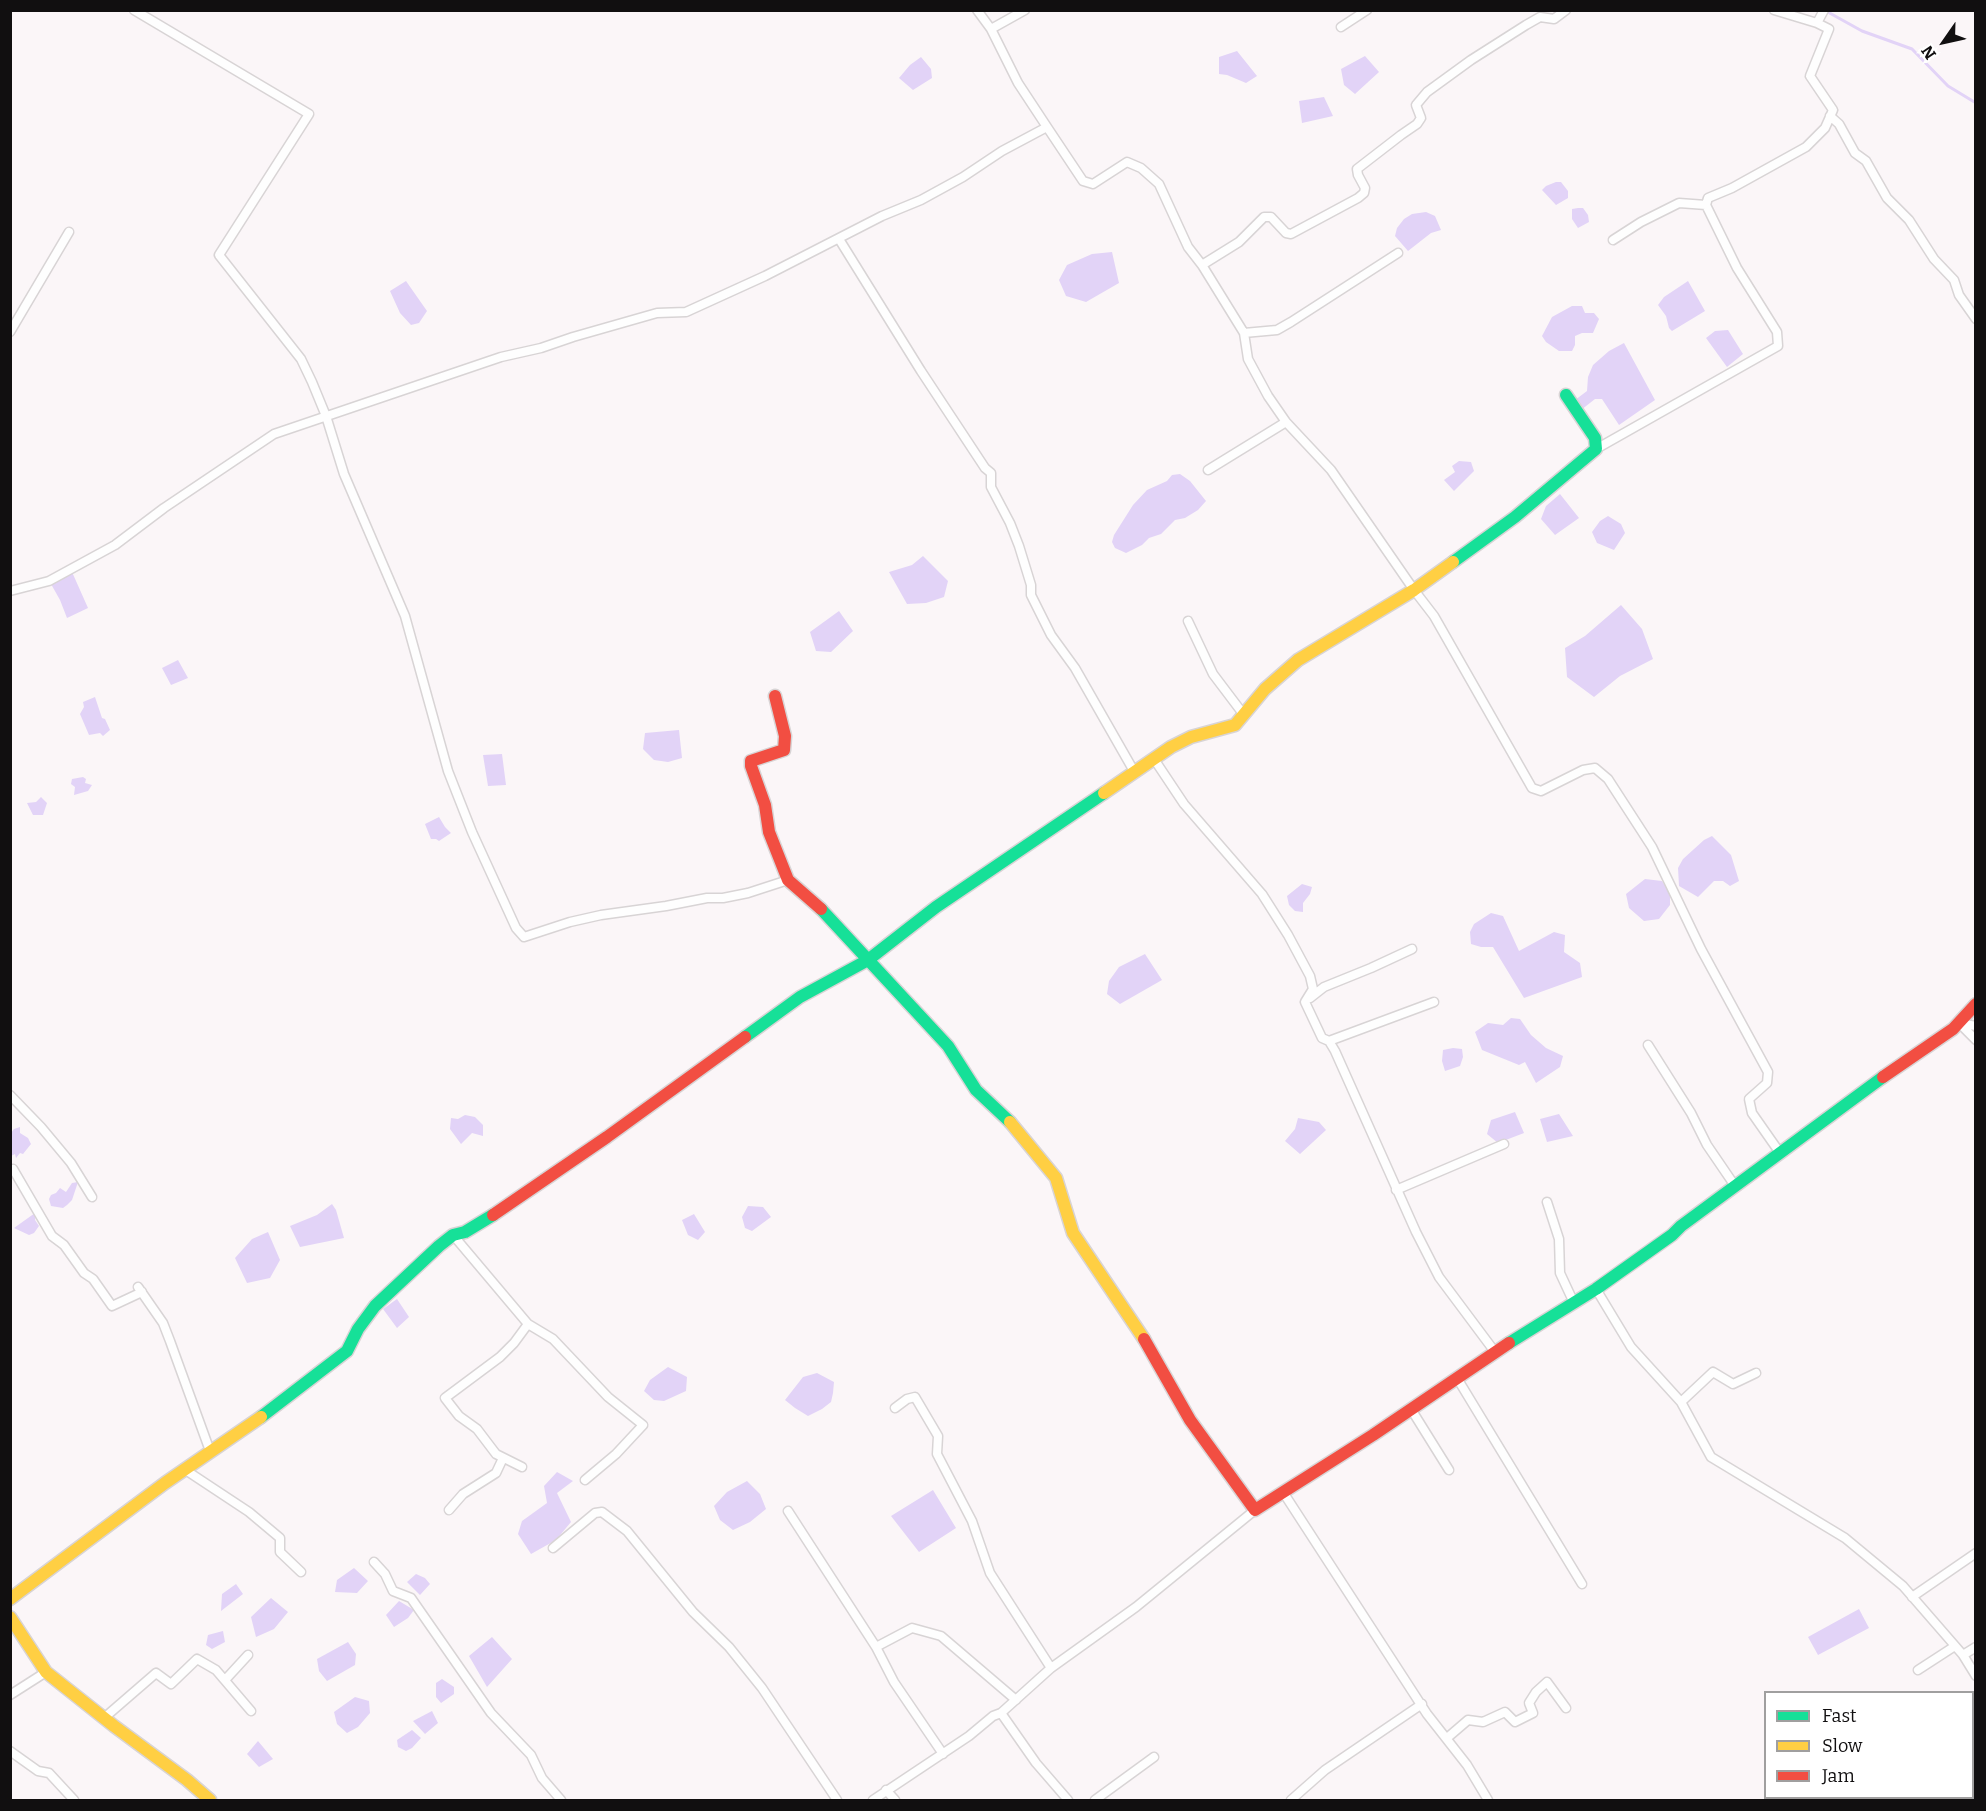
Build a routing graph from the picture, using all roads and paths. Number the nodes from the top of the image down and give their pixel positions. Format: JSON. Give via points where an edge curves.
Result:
{"nodes":[{"id":1,"x":134,"y":10,"type":"edge"},
{"id":2,"x":977,"y":10,"type":"edge"},
{"id":3,"x":1025,"y":10,"type":"edge"},
{"id":4,"x":1367,"y":10,"type":"edge"},
{"id":5,"x":1566,"y":10,"type":"edge"},
{"id":6,"x":1774,"y":10,"type":"edge"},
{"id":7,"x":1824,"y":10,"type":"edge"},
{"id":8,"x":1817,"y":23,"type":"junction"},
{"id":9,"x":1341,"y":27,"type":"dead end"},
{"id":10,"x":991,"y":29,"type":"junction"},
{"id":11,"x":1830,"y":116,"type":"junction"},
{"id":12,"x":1047,"y":127,"type":"junction"},
{"id":13,"x":1706,"y":205,"type":"junction"},
{"id":14,"x":69,"y":232,"type":"dead end"},
{"id":15,"x":839,"y":239,"type":"junction"},
{"id":16,"x":1613,"y":240,"type":"dead end"},
{"id":17,"x":1398,"y":253,"type":"dead end"},
{"id":18,"x":1202,"y":265,"type":"junction"},
{"id":19,"x":1976,"y":319,"type":"edge"},
{"id":20,"x":10,"y":332,"type":"edge"},
{"id":21,"x":1244,"y":333,"type":"junction"},
{"id":22,"x":1566,"y":395,"type":"dead end"},
{"id":23,"x":326,"y":416,"type":"junction"},
{"id":24,"x":1286,"y":422,"type":"junction"},
{"id":25,"x":1596,"y":449,"type":"junction"},
{"id":26,"x":1208,"y":470,"type":"dead end"},
{"id":27,"x":1414,"y":590,"type":"junction"},
{"id":28,"x":10,"y":591,"type":"edge"},
{"id":29,"x":1188,"y":621,"type":"dead end"},
{"id":30,"x":775,"y":696,"type":"dead end"},
{"id":31,"x":1244,"y":715,"type":"junction"},
{"id":32,"x":1154,"y":759,"type":"junction"},
{"id":33,"x":1135,"y":773,"type":"junction"},
{"id":34,"x":788,"y":880,"type":"junction"},
{"id":35,"x":1412,"y":949,"type":"dead end"},
{"id":36,"x":868,"y":960,"type":"junction"},
{"id":37,"x":1305,"y":1002,"type":"junction"},
{"id":38,"x":1434,"y":1002,"type":"dead end"},
{"id":39,"x":1976,"y":1004,"type":"edge"},
{"id":40,"x":1959,"y":1023,"type":"junction"},
{"id":41,"x":1976,"y":1026,"type":"edge"},
{"id":42,"x":1976,"y":1040,"type":"edge"},
{"id":43,"x":1329,"y":1041,"type":"junction"},
{"id":44,"x":1648,"y":1045,"type":"dead end"},
{"id":45,"x":10,"y":1095,"type":"edge"},
{"id":46,"x":1504,"y":1144,"type":"dead end"},
{"id":47,"x":1779,"y":1153,"type":"junction"},
{"id":48,"x":13,"y":1169,"type":"dead end"},
{"id":49,"x":1735,"y":1186,"type":"junction"},
{"id":50,"x":1396,"y":1190,"type":"junction"},
{"id":51,"x":92,"y":1197,"type":"dead end"},
{"id":52,"x":1547,"y":1202,"type":"dead end"},
{"id":53,"x":453,"y":1235,"type":"junction"},
{"id":54,"x":1596,"y":1289,"type":"junction"},
{"id":55,"x":1575,"y":1303,"type":"junction"},
{"id":56,"x":528,"y":1324,"type":"junction"},
{"id":57,"x":1495,"y":1353,"type":"junction"},
{"id":58,"x":1756,"y":1373,"type":"dead end"},
{"id":59,"x":1457,"y":1378,"type":"junction"},
{"id":60,"x":1681,"y":1402,"type":"junction"},
{"id":61,"x":895,"y":1408,"type":"dead end"},
{"id":62,"x":1411,"y":1409,"type":"junction"},
{"id":63,"x":210,"y":1451,"type":"junction"},
{"id":64,"x":503,"y":1458,"type":"junction"},
{"id":65,"x":522,"y":1467,"type":"dead end"},
{"id":66,"x":184,"y":1470,"type":"junction"},
{"id":67,"x":1449,"y":1470,"type":"dead end"},
{"id":68,"x":585,"y":1480,"type":"dead end"},
{"id":69,"x":1283,"y":1492,"type":"junction"},
{"id":70,"x":449,"y":1510,"type":"dead end"},
{"id":71,"x":1255,"y":1510,"type":"junction"},
{"id":72,"x":788,"y":1511,"type":"dead end"},
{"id":73,"x":553,"y":1548,"type":"dead end"},
{"id":74,"x":1976,"y":1553,"type":"edge"},
{"id":75,"x":374,"y":1562,"type":"dead end"},
{"id":76,"x":301,"y":1572,"type":"dead end"},
{"id":77,"x":1582,"y":1584,"type":"dead end"},
{"id":78,"x":1912,"y":1597,"type":"junction"},
{"id":79,"x":10,"y":1599,"type":"edge"},
{"id":80,"x":10,"y":1617,"type":"edge"},
{"id":81,"x":1955,"y":1646,"type":"junction"},
{"id":82,"x":876,"y":1647,"type":"junction"},
{"id":83,"x":1976,"y":1647,"type":"edge"},
{"id":84,"x":248,"y":1655,"type":"dead end"},
{"id":85,"x":1963,"y":1655,"type":"junction"},
{"id":86,"x":1051,"y":1668,"type":"junction"},
{"id":87,"x":1918,"y":1670,"type":"dead end"},
{"id":88,"x":46,"y":1672,"type":"junction"},
{"id":89,"x":1976,"y":1676,"type":"edge"},
{"id":90,"x":225,"y":1680,"type":"junction"},
{"id":91,"x":10,"y":1695,"type":"edge"},
{"id":92,"x":1016,"y":1700,"type":"junction"},
{"id":93,"x":1422,"y":1704,"type":"junction"},
{"id":94,"x":1566,"y":1708,"type":"dead end"},
{"id":95,"x":252,"y":1711,"type":"dead end"},
{"id":96,"x":1001,"y":1713,"type":"junction"},
{"id":97,"x":104,"y":1718,"type":"junction"},
{"id":98,"x":1447,"y":1738,"type":"junction"},
{"id":99,"x":10,"y":1751,"type":"edge"},
{"id":100,"x":943,"y":1754,"type":"junction"},
{"id":101,"x":1154,"y":1757,"type":"dead end"},
{"id":102,"x":886,"y":1790,"type":"junction"},
{"id":103,"x":74,"y":1800,"type":"edge"},
{"id":104,"x":210,"y":1800,"type":"edge"},
{"id":105,"x":561,"y":1800,"type":"edge"},
{"id":106,"x":837,"y":1800,"type":"edge"},
{"id":107,"x":873,"y":1800,"type":"edge"},
{"id":108,"x":895,"y":1800,"type":"edge"},
{"id":109,"x":1068,"y":1800,"type":"edge"},
{"id":110,"x":1095,"y":1800,"type":"edge"},
{"id":111,"x":1291,"y":1800,"type":"edge"},
{"id":112,"x":1488,"y":1800,"type":"edge"}],
"edges":[{"from":1,"to":23,"type":"street","via":[[309,114],[219,255],[301,359]]},
{"from":2,"to":10,"type":"street"},
{"from":3,"to":10,"type":"street"},
{"from":4,"to":9,"type":"street"},
{"from":5,"to":18,"type":"street","via":[[1554,19],[1540,17],[1526,24],[1427,92],[1416,105],[1421,118],[1417,124],[1357,169],[1365,188],[1358,198],[1291,234],[1271,217],[1264,217],[1239,242]]},
{"from":6,"to":8,"type":"street"},
{"from":7,"to":8,"type":"street"},
{"from":8,"to":11,"type":"street","via":[[1829,29],[1810,76],[1833,110]]},
{"from":10,"to":12,"type":"street","via":[[1018,83]]},
{"from":11,"to":13,"type":"street","via":[[1825,128],[1806,147],[1708,198]]},
{"from":11,"to":19,"type":"street","via":[[1855,153],[1866,161],[1887,198],[1909,220],[1934,259],[1954,280],[1959,295]]},
{"from":12,"to":15,"type":"street","via":[[955,182]]},
{"from":12,"to":18,"type":"street","via":[[1083,181],[1093,184],[1127,162],[1142,168],[1159,184],[1188,247]]},
{"from":13,"to":16,"type":"street","via":[[1679,203]]},
{"from":13,"to":25,"type":"street","via":[[1737,268],[1777,332],[1778,346]]},
{"from":14,"to":20,"type":"street"},
{"from":15,"to":23,"type":"street","via":[[686,312],[657,313],[501,357]]},
{"from":15,"to":33,"type":"street","via":[[921,371],[991,473],[991,487],[1019,546],[1031,595]]},
{"from":17,"to":21,"type":"street","via":[[1277,330]]},
{"from":18,"to":21,"type":"street"},
{"from":21,"to":24,"type":"street","via":[[1248,359]]},
{"from":22,"to":25,"type":"street","via":[[1595,438]]},
{"from":23,"to":28,"type":"street","via":[[274,434],[106,550],[49,581]]},
{"from":23,"to":34,"type":"street","via":[[344,474],[405,616],[448,771],[498,892],[524,937],[601,915],[723,898]]},
{"from":24,"to":26,"type":"street"},
{"from":24,"to":27,"type":"street","via":[[1331,470]]},
{"from":25,"to":27,"type":"street","via":[[1515,517]]},
{"from":27,"to":31,"type":"street","via":[[1298,660]]},
{"from":27,"to":47,"type":"street","via":[[1434,616],[1532,788],[1541,791],[1595,768],[1608,779],[1652,847],[1701,949],[1768,1072],[1767,1083],[1749,1099],[1752,1113]]},
{"from":29,"to":31,"type":"street","via":[[1213,674]]},
{"from":30,"to":34,"type":"street","via":[[785,736],[784,750],[751,761],[751,766],[765,805],[769,832]]},
{"from":31,"to":32,"type":"street","via":[[1235,725],[1191,737]]},
{"from":32,"to":33,"type":"street"},
{"from":32,"to":37,"type":"street","via":[[1184,804],[1262,894],[1288,935],[1310,976],[1313,989]]},
{"from":33,"to":36,"type":"street","via":[[936,907]]},
{"from":34,"to":36,"type":"street"},
{"from":35,"to":37,"type":"street","via":[[1324,987]]},
{"from":36,"to":53,"type":"street","via":[[800,997],[607,1137],[478,1224]]},
{"from":36,"to":71,"type":"street","via":[[948,1046],[976,1090],[1008,1120],[1056,1178],[1073,1233],[1135,1323],[1190,1420]]},
{"from":37,"to":43,"type":"street","via":[[1322,1038]]},
{"from":38,"to":43,"type":"street"},
{"from":39,"to":40,"type":"street"},
{"from":40,"to":41,"type":"street"},
{"from":40,"to":42,"type":"street"},
{"from":40,"to":47,"type":"street"},
{"from":43,"to":50,"type":"street"},
{"from":44,"to":49,"type":"street"},
{"from":45,"to":51,"type":"street","via":[[71,1163]]},
{"from":46,"to":50,"type":"street"},
{"from":47,"to":49,"type":"street"},
{"from":48,"to":63,"type":"street","via":[[52,1236],[93,1278],[112,1306],[140,1289],[163,1323]]},
{"from":49,"to":54,"type":"street"},
{"from":50,"to":57,"type":"street","via":[[1439,1277]]},
{"from":52,"to":55,"type":"street","via":[[1559,1239],[1560,1273]]},
{"from":53,"to":56,"type":"street"},
{"from":53,"to":63,"type":"street","via":[[375,1306],[347,1351]]},
{"from":54,"to":55,"type":"street"},
{"from":54,"to":60,"type":"street","via":[[1631,1347]]},
{"from":55,"to":57,"type":"street"},
{"from":56,"to":64,"type":"street","via":[[500,1357],[445,1398]]},
{"from":56,"to":68,"type":"street","via":[[553,1339],[608,1397],[642,1425]]},
{"from":57,"to":59,"type":"street"},
{"from":58,"to":60,"type":"street","via":[[1733,1384],[1713,1372]]},
{"from":59,"to":62,"type":"street"},
{"from":59,"to":77,"type":"street"},
{"from":60,"to":78,"type":"street","via":[[1711,1457],[1845,1538]]},
{"from":61,"to":86,"type":"street","via":[[915,1397],[938,1436],[937,1455],[972,1521],[990,1573]]},
{"from":62,"to":67,"type":"street"},
{"from":62,"to":69,"type":"street"},
{"from":63,"to":66,"type":"street"},
{"from":64,"to":65,"type":"street"},
{"from":64,"to":70,"type":"street","via":[[496,1473],[463,1494]]},
{"from":66,"to":76,"type":"street","via":[[249,1512],[280,1538],[280,1552]]},
{"from":66,"to":79,"type":"street"},
{"from":69,"to":71,"type":"street"},
{"from":69,"to":93,"type":"street"},
{"from":71,"to":86,"type":"street","via":[[1136,1607]]},
{"from":72,"to":82,"type":"street"},
{"from":73,"to":106,"type":"street","via":[[595,1513],[602,1512],[627,1531],[762,1688]]},
{"from":74,"to":78,"type":"street"},
{"from":75,"to":105,"type":"street","via":[[393,1591],[411,1598],[490,1713],[531,1755],[542,1778]]},
{"from":78,"to":81,"type":"street"},
{"from":80,"to":88,"type":"street"},
{"from":81,"to":85,"type":"street"},
{"from":81,"to":87,"type":"street"},
{"from":82,"to":92,"type":"street","via":[[912,1628],[941,1636]]},
{"from":82,"to":100,"type":"street","via":[[894,1682]]},
{"from":83,"to":85,"type":"street"},
{"from":84,"to":90,"type":"street"},
{"from":85,"to":89,"type":"street"},
{"from":86,"to":92,"type":"street"},
{"from":88,"to":91,"type":"street"},
{"from":88,"to":97,"type":"street"},
{"from":90,"to":95,"type":"street"},
{"from":90,"to":97,"type":"street","via":[[197,1659],[171,1684],[156,1673]]},
{"from":92,"to":96,"type":"street"},
{"from":93,"to":98,"type":"street"},
{"from":93,"to":111,"type":"street","via":[[1324,1770]]},
{"from":94,"to":98,"type":"street","via":[[1547,1682],[1529,1703],[1533,1713],[1515,1722],[1505,1712],[1483,1722],[1468,1720]]},
{"from":96,"to":100,"type":"street"},
{"from":96,"to":109,"type":"street"},
{"from":97,"to":104,"type":"street"},
{"from":98,"to":112,"type":"street"},
{"from":99,"to":103,"type":"street","via":[[38,1771],[49,1773]]},
{"from":100,"to":102,"type":"street"},
{"from":101,"to":110,"type":"street"},
{"from":102,"to":107,"type":"street"},
{"from":102,"to":108,"type":"street"}]}
